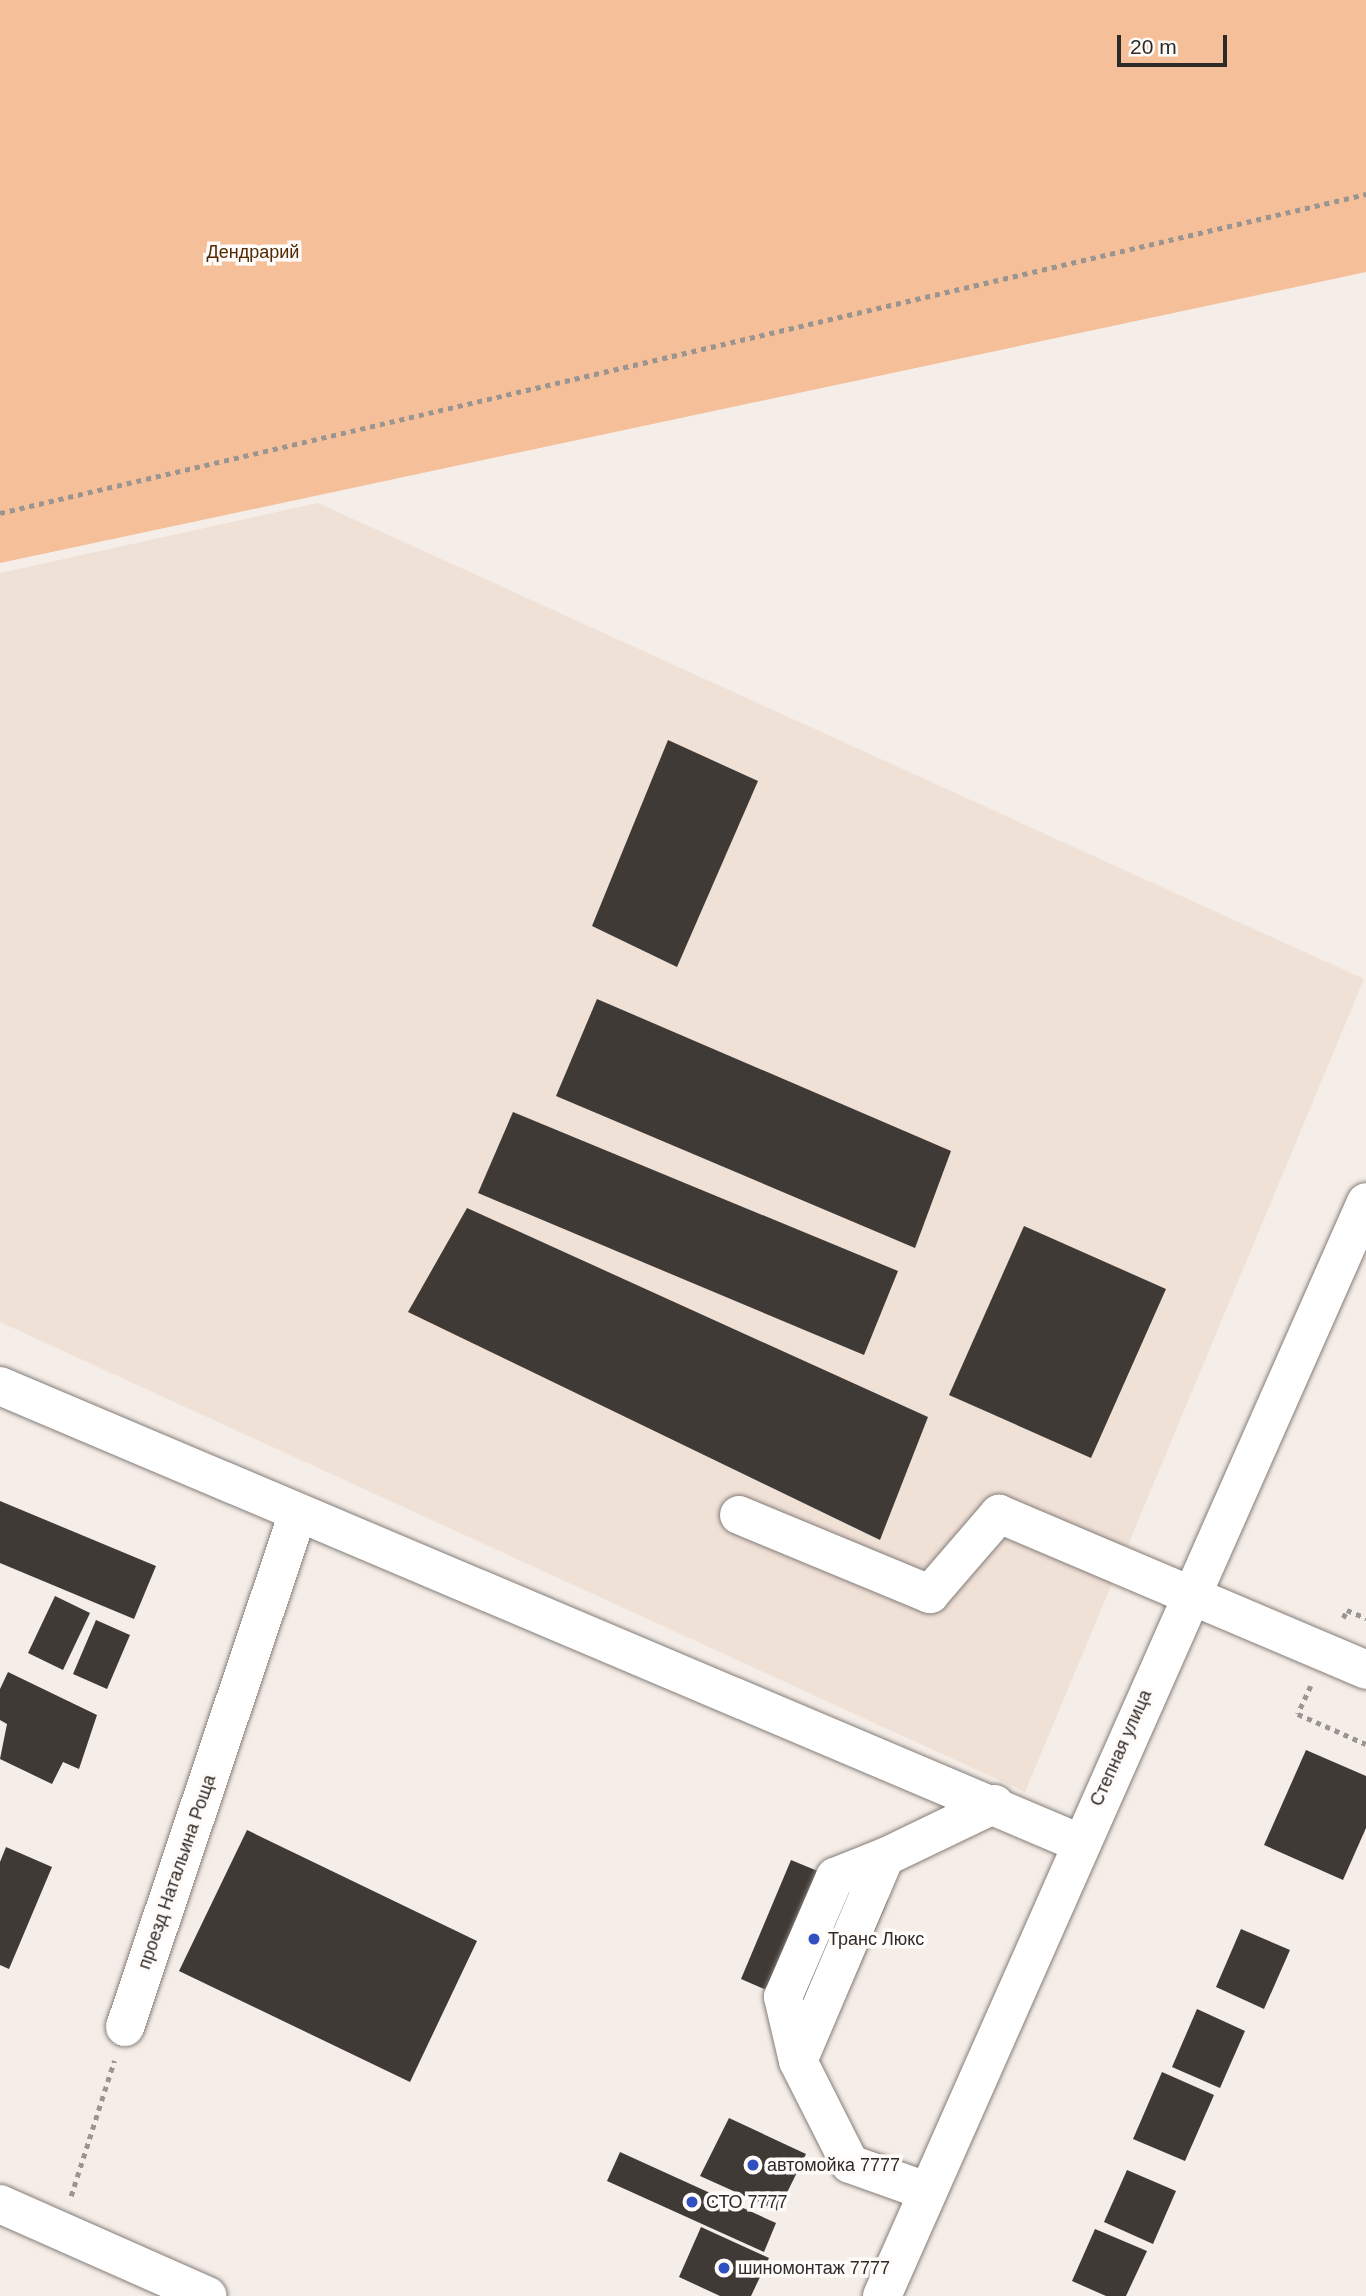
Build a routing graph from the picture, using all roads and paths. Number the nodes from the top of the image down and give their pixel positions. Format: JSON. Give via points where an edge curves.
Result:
{"nodes":[{"id":1,"x":1366,"y":194,"type":"edge"},
{"id":2,"x":0,"y":513,"type":"edge"},
{"id":3,"x":1366,"y":1202,"type":"edge"},
{"id":4,"x":0,"y":1386,"type":"edge"},
{"id":5,"x":298,"y":1513,"type":"junction"},
{"id":6,"x":739,"y":1515,"type":"dead end"},
{"id":7,"x":1189,"y":1592,"type":"junction"},
{"id":8,"x":1366,"y":1670,"type":"edge"},
{"id":9,"x":995,"y":1804,"type":"junction"},
{"id":10,"x":1080,"y":1843,"type":"junction"},
{"id":11,"x":125,"y":2027,"type":"joint"},
{"id":12,"x":926,"y":2191,"type":"junction"},
{"id":13,"x":0,"y":2204,"type":"edge"},
{"id":14,"x":60,"y":2231,"type":"junction"},
{"id":15,"x":208,"y":2296,"type":"edge"},
{"id":16,"x":882,"y":2296,"type":"edge"}],
"edges":[{"from":1,"to":2,"type":"path"},
{"from":3,"to":7,"type":"street","name":"Степная улица"},
{"from":4,"to":5,"type":"street"},
{"from":5,"to":9,"type":"street"},
{"from":5,"to":11,"type":"street","name":"проезд Натальина Роща"},
{"from":6,"to":7,"type":"street","via":[[930,1594],[999,1514]]},
{"from":7,"to":8,"type":"street"},
{"from":7,"to":10,"type":"street","name":"Степная улица"},
{"from":9,"to":10,"type":"street"},
{"from":9,"to":12,"type":"street","via":[[835,1877],[783,1997],[799,2061],[850,2164]]},
{"from":10,"to":12,"type":"street","name":"Степная улица"},
{"from":11,"to":14,"type":"path"},
{"from":12,"to":16,"type":"street","name":"Степная улица"},
{"from":13,"to":14,"type":"street"},
{"from":14,"to":15,"type":"street"}]}
